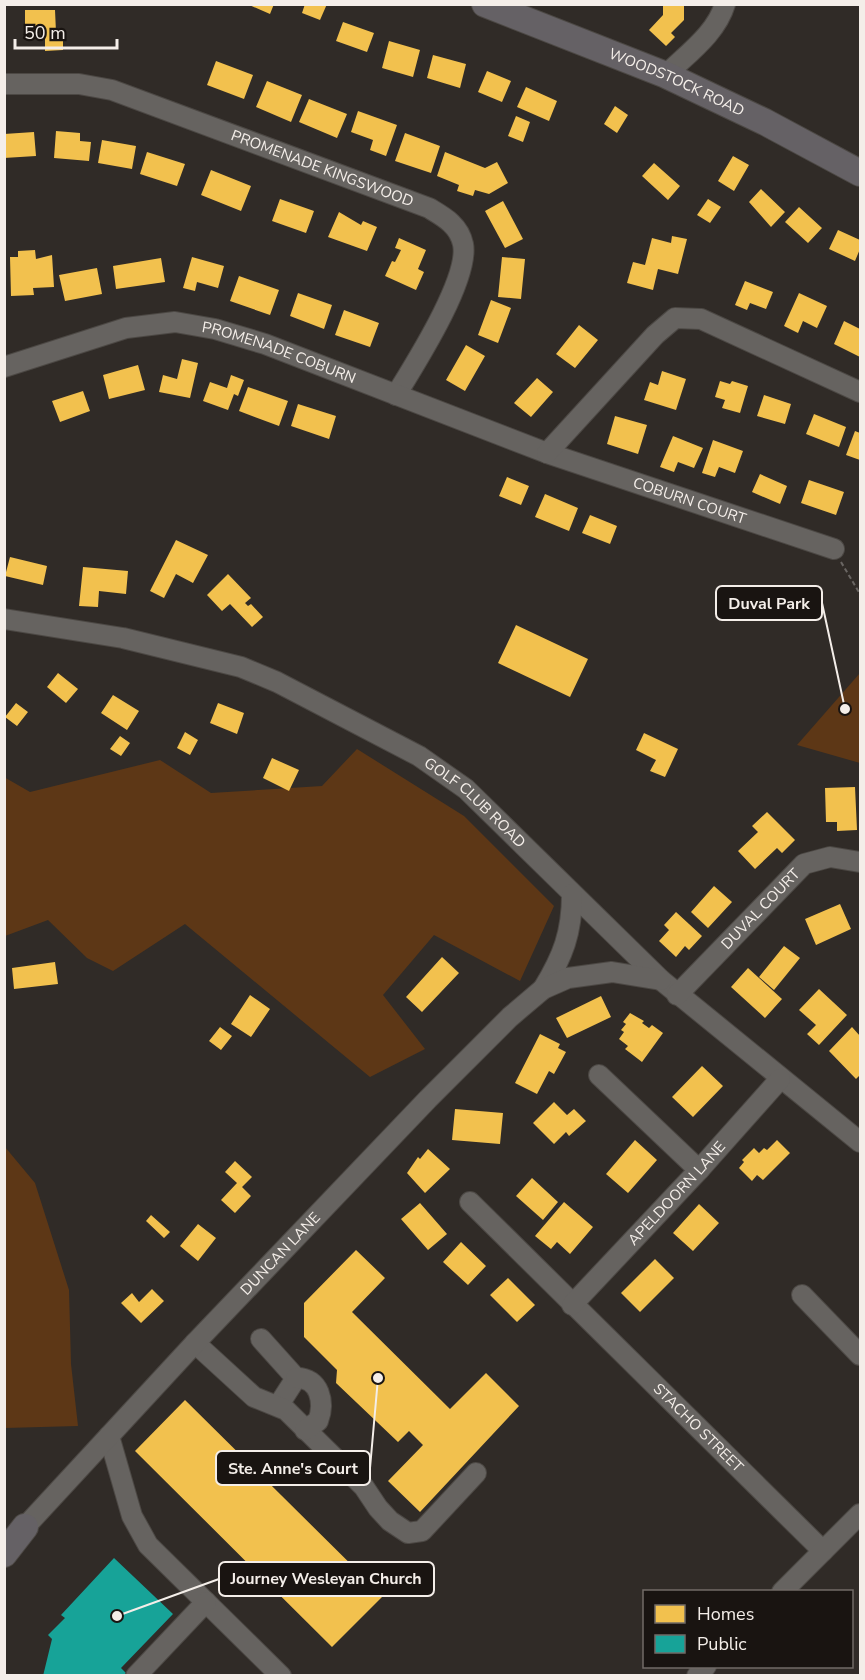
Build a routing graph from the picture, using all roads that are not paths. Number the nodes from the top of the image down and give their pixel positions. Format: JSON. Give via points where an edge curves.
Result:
{"nodes":[{"id":1,"x":485,"y":4,"type":"edge"},
{"id":2,"x":725,"y":4,"type":"edge"},
{"id":3,"x":666,"y":75,"type":"junction"},
{"id":4,"x":4,"y":84,"type":"edge"},
{"id":5,"x":861,"y":172,"type":"edge"},
{"id":6,"x":4,"y":367,"type":"edge"},
{"id":7,"x":861,"y":392,"type":"edge"},
{"id":8,"x":396,"y":395,"type":"junction"},
{"id":9,"x":547,"y":453,"type":"junction"},
{"id":10,"x":834,"y":549,"type":"road end"},
{"id":11,"x":4,"y":619,"type":"edge"},
{"id":12,"x":861,"y":862,"type":"edge"},
{"id":13,"x":572,"y":894,"type":"junction"},
{"id":14,"x":661,"y":980,"type":"junction"},
{"id":15,"x":543,"y":989,"type":"junction"},
{"id":16,"x":677,"y":995,"type":"junction"},
{"id":17,"x":599,"y":1075,"type":"dead end"},
{"id":18,"x":780,"y":1078,"type":"junction"},
{"id":19,"x":861,"y":1142,"type":"edge"},
{"id":20,"x":699,"y":1170,"type":"junction"},
{"id":21,"x":470,"y":1202,"type":"dead end"},
{"id":22,"x":802,"y":1295,"type":"dead end"},
{"id":23,"x":572,"y":1305,"type":"junction"},
{"id":24,"x":261,"y":1339,"type":"dead end"},
{"id":25,"x":195,"y":1343,"type":"junction"},
{"id":26,"x":861,"y":1355,"type":"edge"},
{"id":27,"x":296,"y":1378,"type":"junction"},
{"id":28,"x":278,"y":1406,"type":"junction"},
{"id":29,"x":305,"y":1430,"type":"junction"},
{"id":30,"x":110,"y":1436,"type":"junction"},
{"id":31,"x":476,"y":1473,"type":"dead end"},
{"id":32,"x":861,"y":1514,"type":"edge"},
{"id":33,"x":15,"y":1533,"type":"edge"},
{"id":34,"x":823,"y":1551,"type":"junction"},
{"id":35,"x":4,"y":1554,"type":"edge"},
{"id":36,"x":784,"y":1590,"type":"edge"},
{"id":37,"x":206,"y":1602,"type":"junction"},
{"id":38,"x":136,"y":1676,"type":"edge"},
{"id":39,"x":282,"y":1676,"type":"edge"}],
"edges":[{"from":1,"to":3,"type":"main road","name":"WOODSTOCK ROAD"},
{"from":2,"to":3,"type":"street","via":[[711,31]]},
{"from":3,"to":5,"type":"main road","name":"WOODSTOCK ROAD"},
{"from":4,"to":8,"type":"street","name":"PROMENADE KINGSWOOD","via":[[79,84],[112,90],[429,208],[452,222],[463,244],[461,274]]},
{"from":6,"to":8,"type":"street","name":"PROMENADE COBURN","via":[[126,328],[175,322],[265,344]]},
{"from":7,"to":9,"type":"street","via":[[701,319],[675,318]]},
{"from":8,"to":9,"type":"street","name":"PROMENADE COBURN"},
{"from":9,"to":10,"type":"street","name":"COBURN COURT"},
{"from":11,"to":13,"type":"street","name":"GOLF CLUB ROAD","via":[[123,638],[241,667],[277,682],[443,771]]},
{"from":12,"to":16,"type":"street","name":"DUVAL COURT","via":[[830,856],[804,864]]},
{"from":13,"to":14,"type":"street","name":"GOLF CLUB ROAD"},
{"from":13,"to":15,"type":"street","via":[[572,923],[566,946]]},
{"from":14,"to":15,"type":"street","via":[[636,974],[589,973]]},
{"from":14,"to":16,"type":"street","name":"GOLF CLUB ROAD"},
{"from":15,"to":25,"type":"street","name":"DUNCAN LANE","via":[[474,1052]]},
{"from":16,"to":18,"type":"street","name":"GOLF CLUB ROAD"},
{"from":17,"to":20,"type":"street"},
{"from":18,"to":19,"type":"street","name":"GOLF CLUB ROAD"},
{"from":18,"to":20,"type":"street","name":"APELDOORN LANE"},
{"from":20,"to":23,"type":"street","name":"APELDOORN LANE"},
{"from":21,"to":23,"type":"street","name":"STACHO STREET"},
{"from":22,"to":26,"type":"street"},
{"from":23,"to":34,"type":"street","name":"STACHO STREET"},
{"from":24,"to":27,"type":"street"},
{"from":25,"to":28,"type":"street","via":[[254,1397]]},
{"from":25,"to":30,"type":"street","name":"DUNCAN LANE"},
{"from":27,"to":28,"type":"street"},
{"from":27,"to":29,"type":"street","via":[[313,1383],[321,1403],[318,1421]]},
{"from":28,"to":29,"type":"street"},
{"from":29,"to":31,"type":"street","via":[[364,1487],[390,1521],[408,1533],[422,1531]]},
{"from":30,"to":33,"type":"street","name":"DUNCAN LANE"},
{"from":30,"to":37,"type":"street","via":[[132,1516],[148,1545]]},
{"from":32,"to":34,"type":"street"},
{"from":33,"to":35,"type":"main road"},
{"from":34,"to":36,"type":"street"},
{"from":37,"to":38,"type":"street"},
{"from":37,"to":39,"type":"street"}]}
